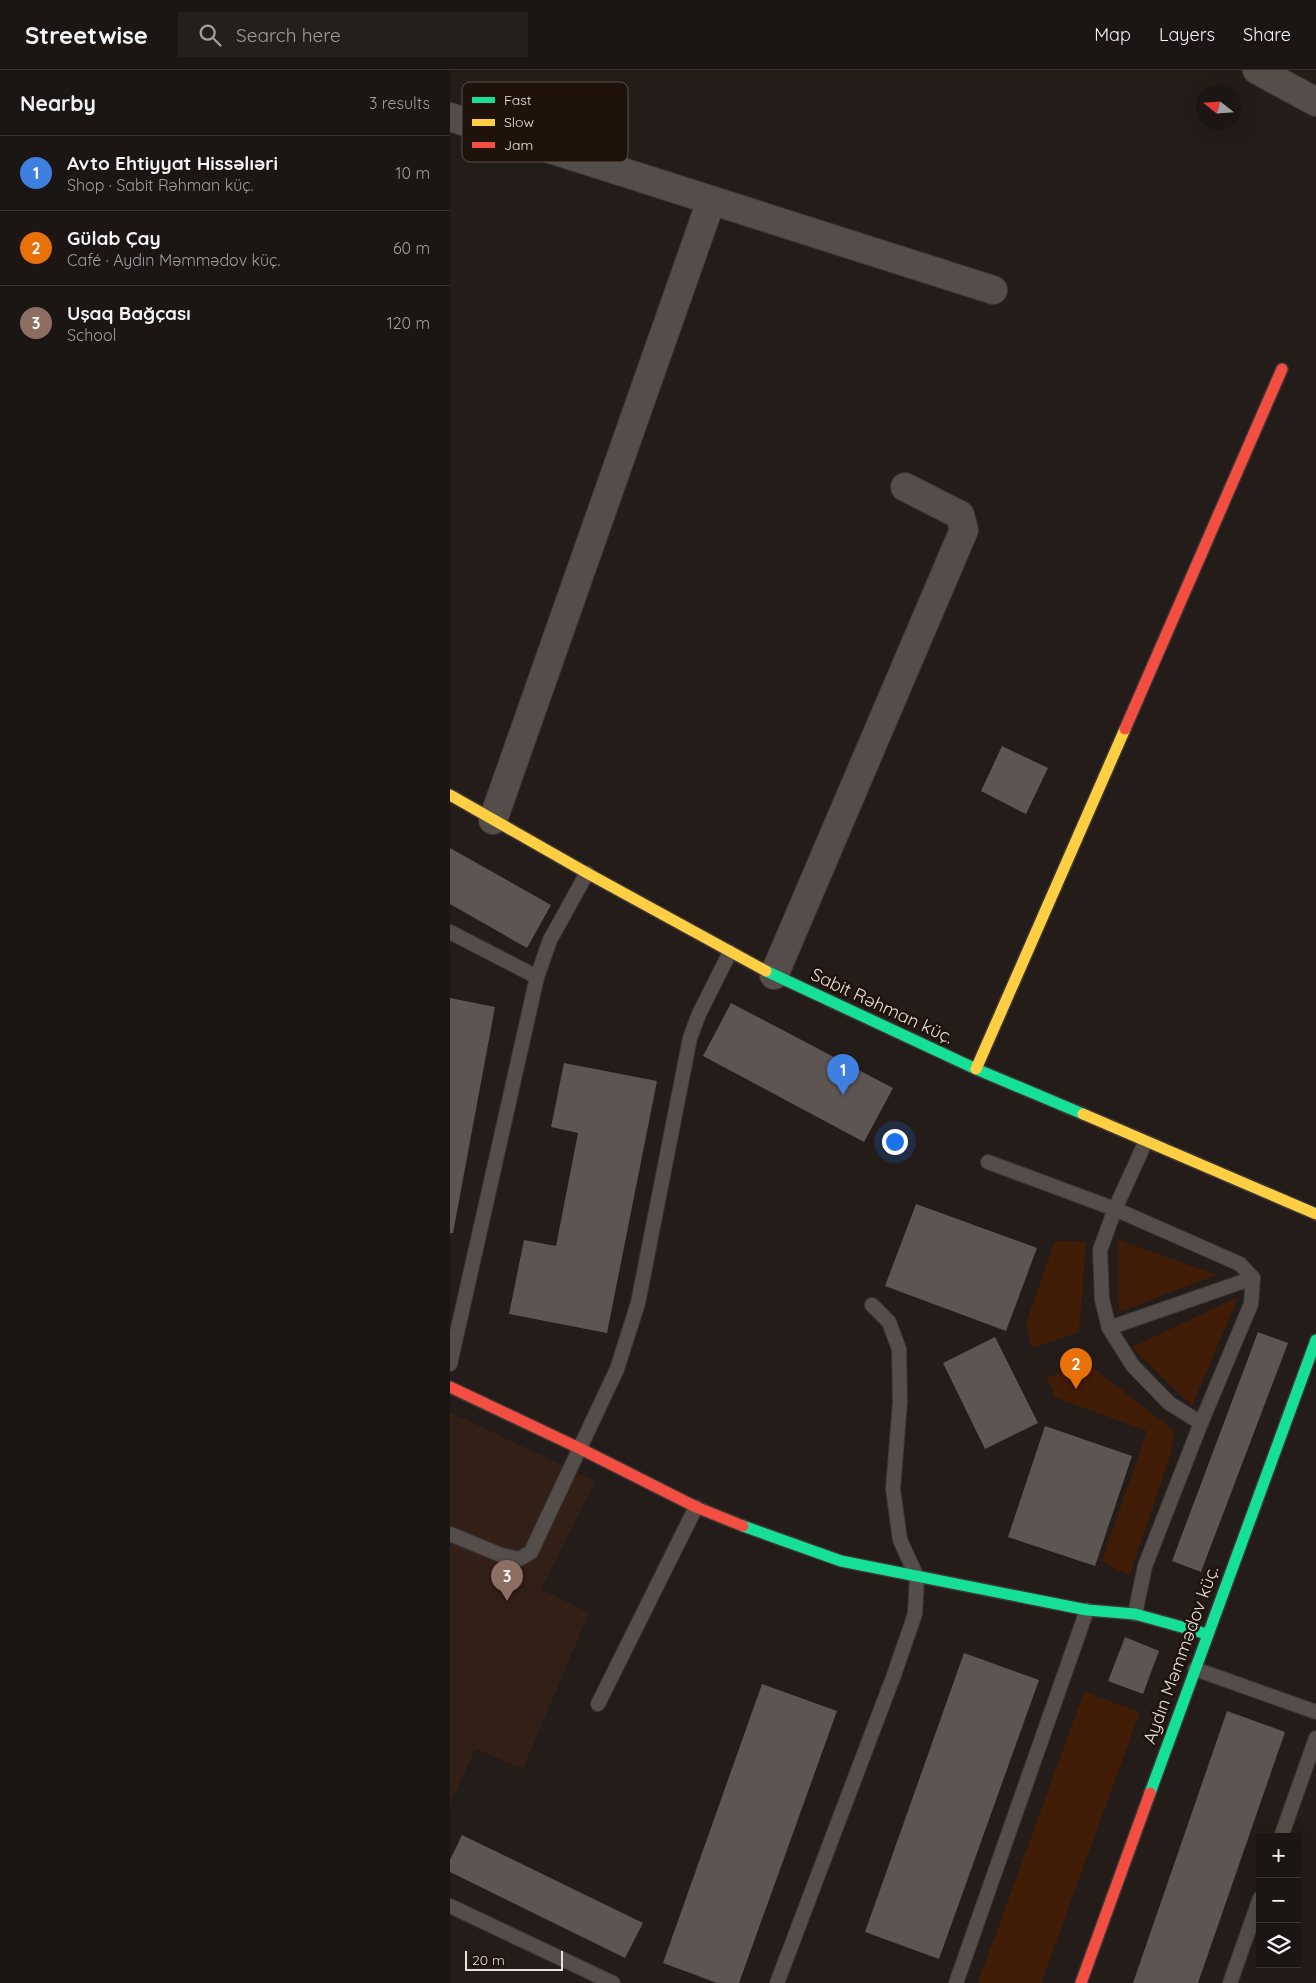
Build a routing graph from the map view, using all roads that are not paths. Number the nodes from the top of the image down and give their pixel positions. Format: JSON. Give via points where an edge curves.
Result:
{"nodes":[{"id":1,"x":1257,"y":70,"type":"edge"},
{"id":2,"x":1316,"y":102,"type":"edge"},
{"id":3,"x":450,"y":117,"type":"edge"},
{"id":4,"x":462,"y":121,"type":"edge"},
{"id":5,"x":589,"y":162,"type":"edge"},
{"id":6,"x":710,"y":201,"type":"junction"},
{"id":7,"x":993,"y":290,"type":"dead end"},
{"id":8,"x":1282,"y":370,"type":"dead end"},
{"id":9,"x":904,"y":487,"type":"dead end"},
{"id":10,"x":450,"y":795,"type":"edge"},
{"id":11,"x":493,"y":820,"type":"junction"},
{"id":12,"x":587,"y":873,"type":"junction"},
{"id":13,"x":450,"y":932,"type":"edge"},
{"id":14,"x":730,"y":952,"type":"junction"},
{"id":15,"x":774,"y":975,"type":"junction"},
{"id":16,"x":537,"y":977,"type":"junction"},
{"id":17,"x":976,"y":1070,"type":"junction"},
{"id":18,"x":1145,"y":1143,"type":"junction"},
{"id":19,"x":988,"y":1162,"type":"dead end"},
{"id":20,"x":1115,"y":1209,"type":"junction"},
{"id":21,"x":1316,"y":1214,"type":"edge"},
{"id":22,"x":1253,"y":1278,"type":"junction"},
{"id":23,"x":872,"y":1305,"type":"dead end"},
{"id":24,"x":1109,"y":1328,"type":"junction"},
{"id":25,"x":1316,"y":1340,"type":"edge"},
{"id":26,"x":450,"y":1364,"type":"edge"},
{"id":27,"x":450,"y":1387,"type":"edge"},
{"id":28,"x":1200,"y":1423,"type":"junction"},
{"id":29,"x":581,"y":1449,"type":"junction"},
{"id":30,"x":696,"y":1507,"type":"junction"},
{"id":31,"x":450,"y":1534,"type":"edge"},
{"id":32,"x":917,"y":1577,"type":"junction"},
{"id":33,"x":1087,"y":1610,"type":"junction"},
{"id":34,"x":1135,"y":1614,"type":"junction"},
{"id":35,"x":1206,"y":1634,"type":"junction"},
{"id":36,"x":1195,"y":1669,"type":"junction"},
{"id":37,"x":598,"y":1704,"type":"dead end"},
{"id":38,"x":1316,"y":1712,"type":"edge"},
{"id":39,"x":1316,"y":1738,"type":"edge"},
{"id":40,"x":1282,"y":1833,"type":"edge"},
{"id":41,"x":450,"y":1906,"type":"edge"},
{"id":42,"x":1256,"y":1909,"type":"edge"},
{"id":43,"x":613,"y":1983,"type":"edge"},
{"id":44,"x":778,"y":1983,"type":"edge"},
{"id":45,"x":956,"y":1983,"type":"edge"},
{"id":46,"x":1081,"y":1983,"type":"edge"},
{"id":47,"x":1230,"y":1983,"type":"edge"}],
"edges":[{"from":1,"to":2,"type":"street"},
{"from":3,"to":4,"type":"street"},
{"from":5,"to":6,"type":"street"},
{"from":6,"to":7,"type":"street"},
{"from":6,"to":11,"type":"street"},
{"from":8,"to":17,"type":"street"},
{"from":9,"to":15,"type":"street","via":[[960,516],[964,530]]},
{"from":10,"to":11,"type":"street","name":"Sabit Rəhman küç."},
{"from":11,"to":12,"type":"street","name":"Sabit Rəhman küç."},
{"from":12,"to":14,"type":"street","name":"Sabit Rəhman küç."},
{"from":12,"to":16,"type":"lane","via":[[550,940]]},
{"from":13,"to":16,"type":"lane"},
{"from":14,"to":15,"type":"street","name":"Sabit Rəhman küç."},
{"from":14,"to":29,"type":"lane","via":[[690,1038],[638,1303],[617,1369]]},
{"from":15,"to":17,"type":"street","name":"Sabit Rəhman küç."},
{"from":16,"to":26,"type":"lane"},
{"from":17,"to":18,"type":"street","name":"Sabit Rəhman küç."},
{"from":18,"to":20,"type":"lane"},
{"from":18,"to":21,"type":"street","name":"Sabit Rəhman küç."},
{"from":19,"to":20,"type":"lane"},
{"from":20,"to":22,"type":"lane","via":[[1240,1264]]},
{"from":20,"to":24,"type":"lane","via":[[1100,1250],[1102,1299]]},
{"from":22,"to":24,"type":"lane"},
{"from":22,"to":28,"type":"lane","via":[[1251,1304]]},
{"from":23,"to":32,"type":"lane","via":[[889,1322],[900,1349],[900,1402],[893,1488],[900,1540]]},
{"from":24,"to":28,"type":"lane","via":[[1133,1366],[1169,1403]]},
{"from":25,"to":35,"type":"street","name":"Aydın Məmmədov küç."},
{"from":27,"to":29,"type":"street"},
{"from":28,"to":34,"type":"lane","via":[[1146,1566]]},
{"from":29,"to":30,"type":"street"},
{"from":29,"to":31,"type":"lane","via":[[531,1552],[519,1559]]},
{"from":30,"to":32,"type":"street","via":[[841,1561]]},
{"from":30,"to":37,"type":"lane"},
{"from":32,"to":33,"type":"street"},
{"from":32,"to":44,"type":"lane","via":[[915,1614],[900,1658]]},
{"from":33,"to":34,"type":"street"},
{"from":33,"to":45,"type":"lane"},
{"from":34,"to":35,"type":"street"},
{"from":35,"to":36,"type":"street","name":"Aydın Məmmədov küç."},
{"from":36,"to":38,"type":"lane"},
{"from":36,"to":46,"type":"street","name":"Aydın Məmmədov küç."},
{"from":39,"to":40,"type":"lane"},
{"from":41,"to":43,"type":"lane"},
{"from":42,"to":47,"type":"lane"}]}
